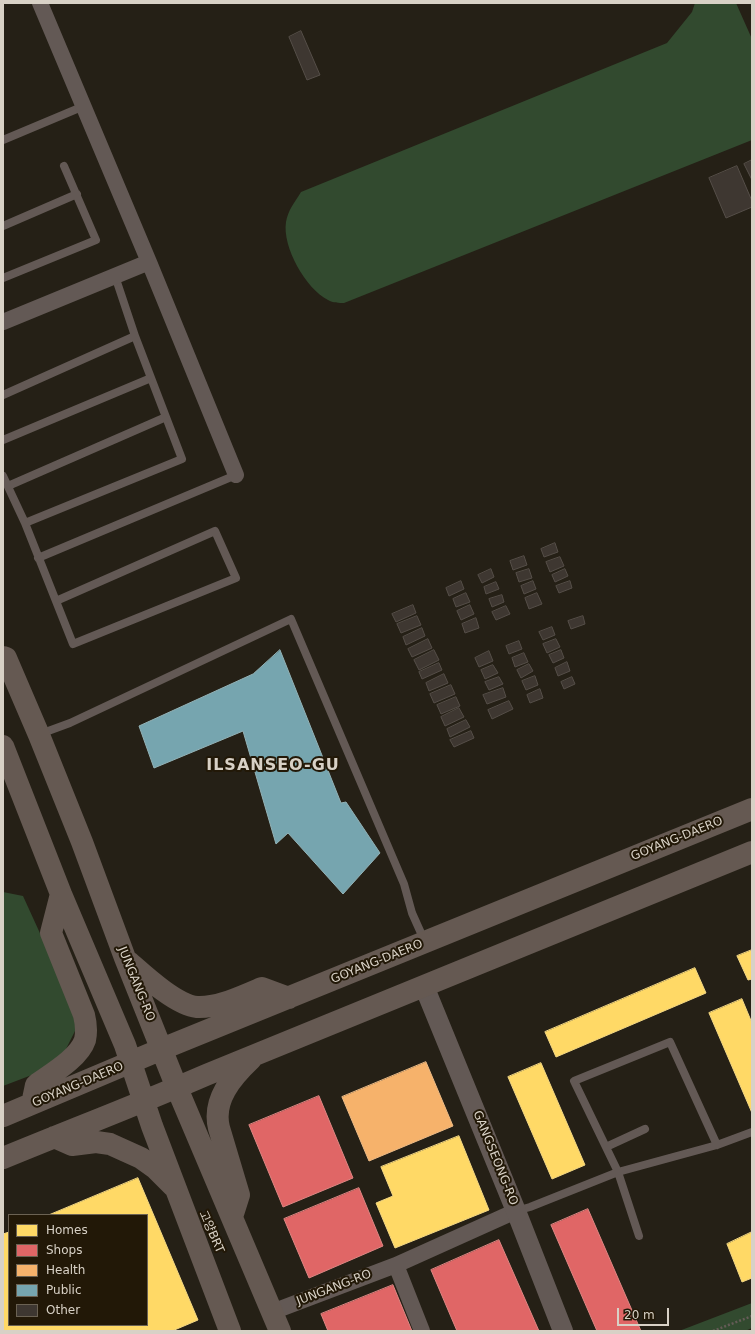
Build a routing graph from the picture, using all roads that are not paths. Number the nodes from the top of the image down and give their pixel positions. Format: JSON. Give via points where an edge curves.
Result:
{"nodes":[{"id":1,"x":40,"y":3,"type":"edge"},
{"id":2,"x":84,"y":106,"type":"junction"},
{"id":3,"x":3,"y":140,"type":"edge"},
{"id":4,"x":64,"y":166,"type":"dead end"},
{"id":5,"x":77,"y":194,"type":"junction"},
{"id":6,"x":3,"y":226,"type":"edge"},
{"id":7,"x":149,"y":262,"type":"junction"},
{"id":8,"x":115,"y":276,"type":"junction"},
{"id":9,"x":3,"y":278,"type":"edge"},
{"id":10,"x":3,"y":322,"type":"edge"},
{"id":11,"x":135,"y":336,"type":"junction"},
{"id":12,"x":151,"y":378,"type":"junction"},
{"id":13,"x":3,"y":395,"type":"edge"},
{"id":14,"x":166,"y":418,"type":"junction"},
{"id":15,"x":3,"y":440,"type":"edge"},
{"id":16,"x":236,"y":475,"type":"joint"},
{"id":17,"x":3,"y":476,"type":"edge"},
{"id":18,"x":8,"y":486,"type":"junction"},
{"id":19,"x":24,"y":524,"type":"junction"},
{"id":20,"x":38,"y":558,"type":"junction"},
{"id":21,"x":56,"y":602,"type":"junction"},
{"id":22,"x":3,"y":656,"type":"edge"},
{"id":23,"x":39,"y":735,"type":"junction"},
{"id":24,"x":3,"y":746,"type":"edge"},
{"id":25,"x":752,"y":809,"type":"edge"},
{"id":26,"x":752,"y":852,"type":"edge"},
{"id":27,"x":62,"y":894,"type":"junction"},
{"id":28,"x":425,"y":943,"type":"junction"},
{"id":29,"x":125,"y":958,"type":"junction"},
{"id":30,"x":424,"y":986,"type":"junction"},
{"id":31,"x":289,"y":998,"type":"junction"},
{"id":32,"x":162,"y":1049,"type":"junction"},
{"id":33,"x":255,"y":1055,"type":"junction"},
{"id":34,"x":131,"y":1062,"type":"junction"},
{"id":35,"x":177,"y":1088,"type":"junction"},
{"id":36,"x":144,"y":1102,"type":"junction"},
{"id":37,"x":32,"y":1104,"type":"junction"},
{"id":38,"x":3,"y":1116,"type":"edge"},
{"id":39,"x":645,"y":1129,"type":"dead end"},
{"id":40,"x":752,"y":1132,"type":"edge"},
{"id":41,"x":54,"y":1137,"type":"junction"},
{"id":42,"x":159,"y":1143,"type":"junction"},
{"id":43,"x":717,"y":1145,"type":"junction"},
{"id":44,"x":606,"y":1147,"type":"junction"},
{"id":45,"x":3,"y":1158,"type":"edge"},
{"id":46,"x":618,"y":1172,"type":"junction"},
{"id":47,"x":176,"y":1189,"type":"junction"},
{"id":48,"x":516,"y":1210,"type":"junction"},
{"id":49,"x":232,"y":1217,"type":"junction"},
{"id":50,"x":639,"y":1236,"type":"dead end"},
{"id":51,"x":396,"y":1265,"type":"junction"},
{"id":52,"x":220,"y":1280,"type":"dead end"},
{"id":53,"x":274,"y":1325,"type":"edge"},
{"id":54,"x":227,"y":1330,"type":"edge"},
{"id":55,"x":422,"y":1331,"type":"edge"},
{"id":56,"x":563,"y":1331,"type":"edge"}],
"edges":[{"from":1,"to":2,"type":"street"},
{"from":2,"to":3,"type":"lane"},
{"from":2,"to":7,"type":"street"},
{"from":4,"to":5,"type":"lane"},
{"from":5,"to":6,"type":"lane"},
{"from":5,"to":9,"type":"lane","via":[[96,240]]},
{"from":7,"to":8,"type":"street"},
{"from":7,"to":16,"type":"street"},
{"from":8,"to":10,"type":"street"},
{"from":8,"to":11,"type":"lane"},
{"from":11,"to":12,"type":"lane"},
{"from":11,"to":13,"type":"lane"},
{"from":12,"to":14,"type":"lane"},
{"from":12,"to":15,"type":"lane"},
{"from":14,"to":18,"type":"lane"},
{"from":14,"to":19,"type":"lane","via":[[182,459]]},
{"from":16,"to":20,"type":"lane"},
{"from":17,"to":18,"type":"lane"},
{"from":18,"to":19,"type":"lane"},
{"from":19,"to":20,"type":"lane"},
{"from":20,"to":21,"type":"lane"},
{"from":21,"to":21,"type":"lane","via":[[73,644],[236,578],[215,531]]},
{"from":22,"to":23,"type":"main road","name":"JUNGANG-RO"},
{"from":23,"to":28,"type":"lane","via":[[70,723],[291,618],[404,884],[412,913]]},
{"from":23,"to":29,"type":"main road","name":"JUNGANG-RO"},
{"from":24,"to":27,"type":"main road"},
{"from":25,"to":28,"type":"main road","name":"GOYANG-DAERO"},
{"from":26,"to":30,"type":"main road"},
{"from":27,"to":34,"type":"main road"},
{"from":27,"to":37,"type":"main road","via":[[51,933],[84,1015],[84,1041],[70,1060],[36,1085]]},
{"from":28,"to":31,"type":"main road","name":"GOYANG-DAERO"},
{"from":29,"to":31,"type":"main road","via":[[150,981],[180,1001],[196,1007],[224,1003],[262,988]]},
{"from":29,"to":32,"type":"main road","name":"JUNGANG-RO"},
{"from":30,"to":33,"type":"main road"},
{"from":30,"to":48,"type":"street","name":"GANGSEONG-RO"},
{"from":31,"to":32,"type":"main road","name":"GOYANG-DAERO"},
{"from":32,"to":34,"type":"main road","name":"GOYANG-DAERO"},
{"from":32,"to":35,"type":"main road","name":"JUNGANG-RO"},
{"from":33,"to":35,"type":"main road"},
{"from":33,"to":49,"type":"main road","via":[[226,1087],[218,1112],[219,1128],[239,1195]]},
{"from":34,"to":36,"type":"main road"},
{"from":34,"to":37,"type":"main road","name":"GOYANG-DAERO"},
{"from":35,"to":36,"type":"main road"},
{"from":35,"to":49,"type":"main road","name":"JUNGANG-RO"},
{"from":36,"to":41,"type":"main road"},
{"from":36,"to":42,"type":"main road"},
{"from":37,"to":38,"type":"main road","name":"GOYANG-DAERO"},
{"from":39,"to":44,"type":"lane"},
{"from":40,"to":43,"type":"lane"},
{"from":41,"to":45,"type":"main road"},
{"from":41,"to":47,"type":"main road","via":[[72,1145],[96,1142],[110,1144],[141,1158]]},
{"from":42,"to":47,"type":"main road"},
{"from":42,"to":52,"type":"lane","name":"고양BRT"},
{"from":43,"to":44,"type":"lane","via":[[670,1042],[574,1081]]},
{"from":43,"to":46,"type":"lane"},
{"from":44,"to":46,"type":"lane"},
{"from":46,"to":48,"type":"lane","via":[[530,1207]]},
{"from":46,"to":50,"type":"lane"},
{"from":47,"to":54,"type":"main road"},
{"from":48,"to":51,"type":"street","name":"JUNGANG-RO"},
{"from":48,"to":56,"type":"street","name":"GANGSEONG-RO"},
{"from":49,"to":53,"type":"main road","name":"JUNGANG-RO"},
{"from":51,"to":53,"type":"street","name":"JUNGANG-RO"},
{"from":51,"to":55,"type":"street"}]}
